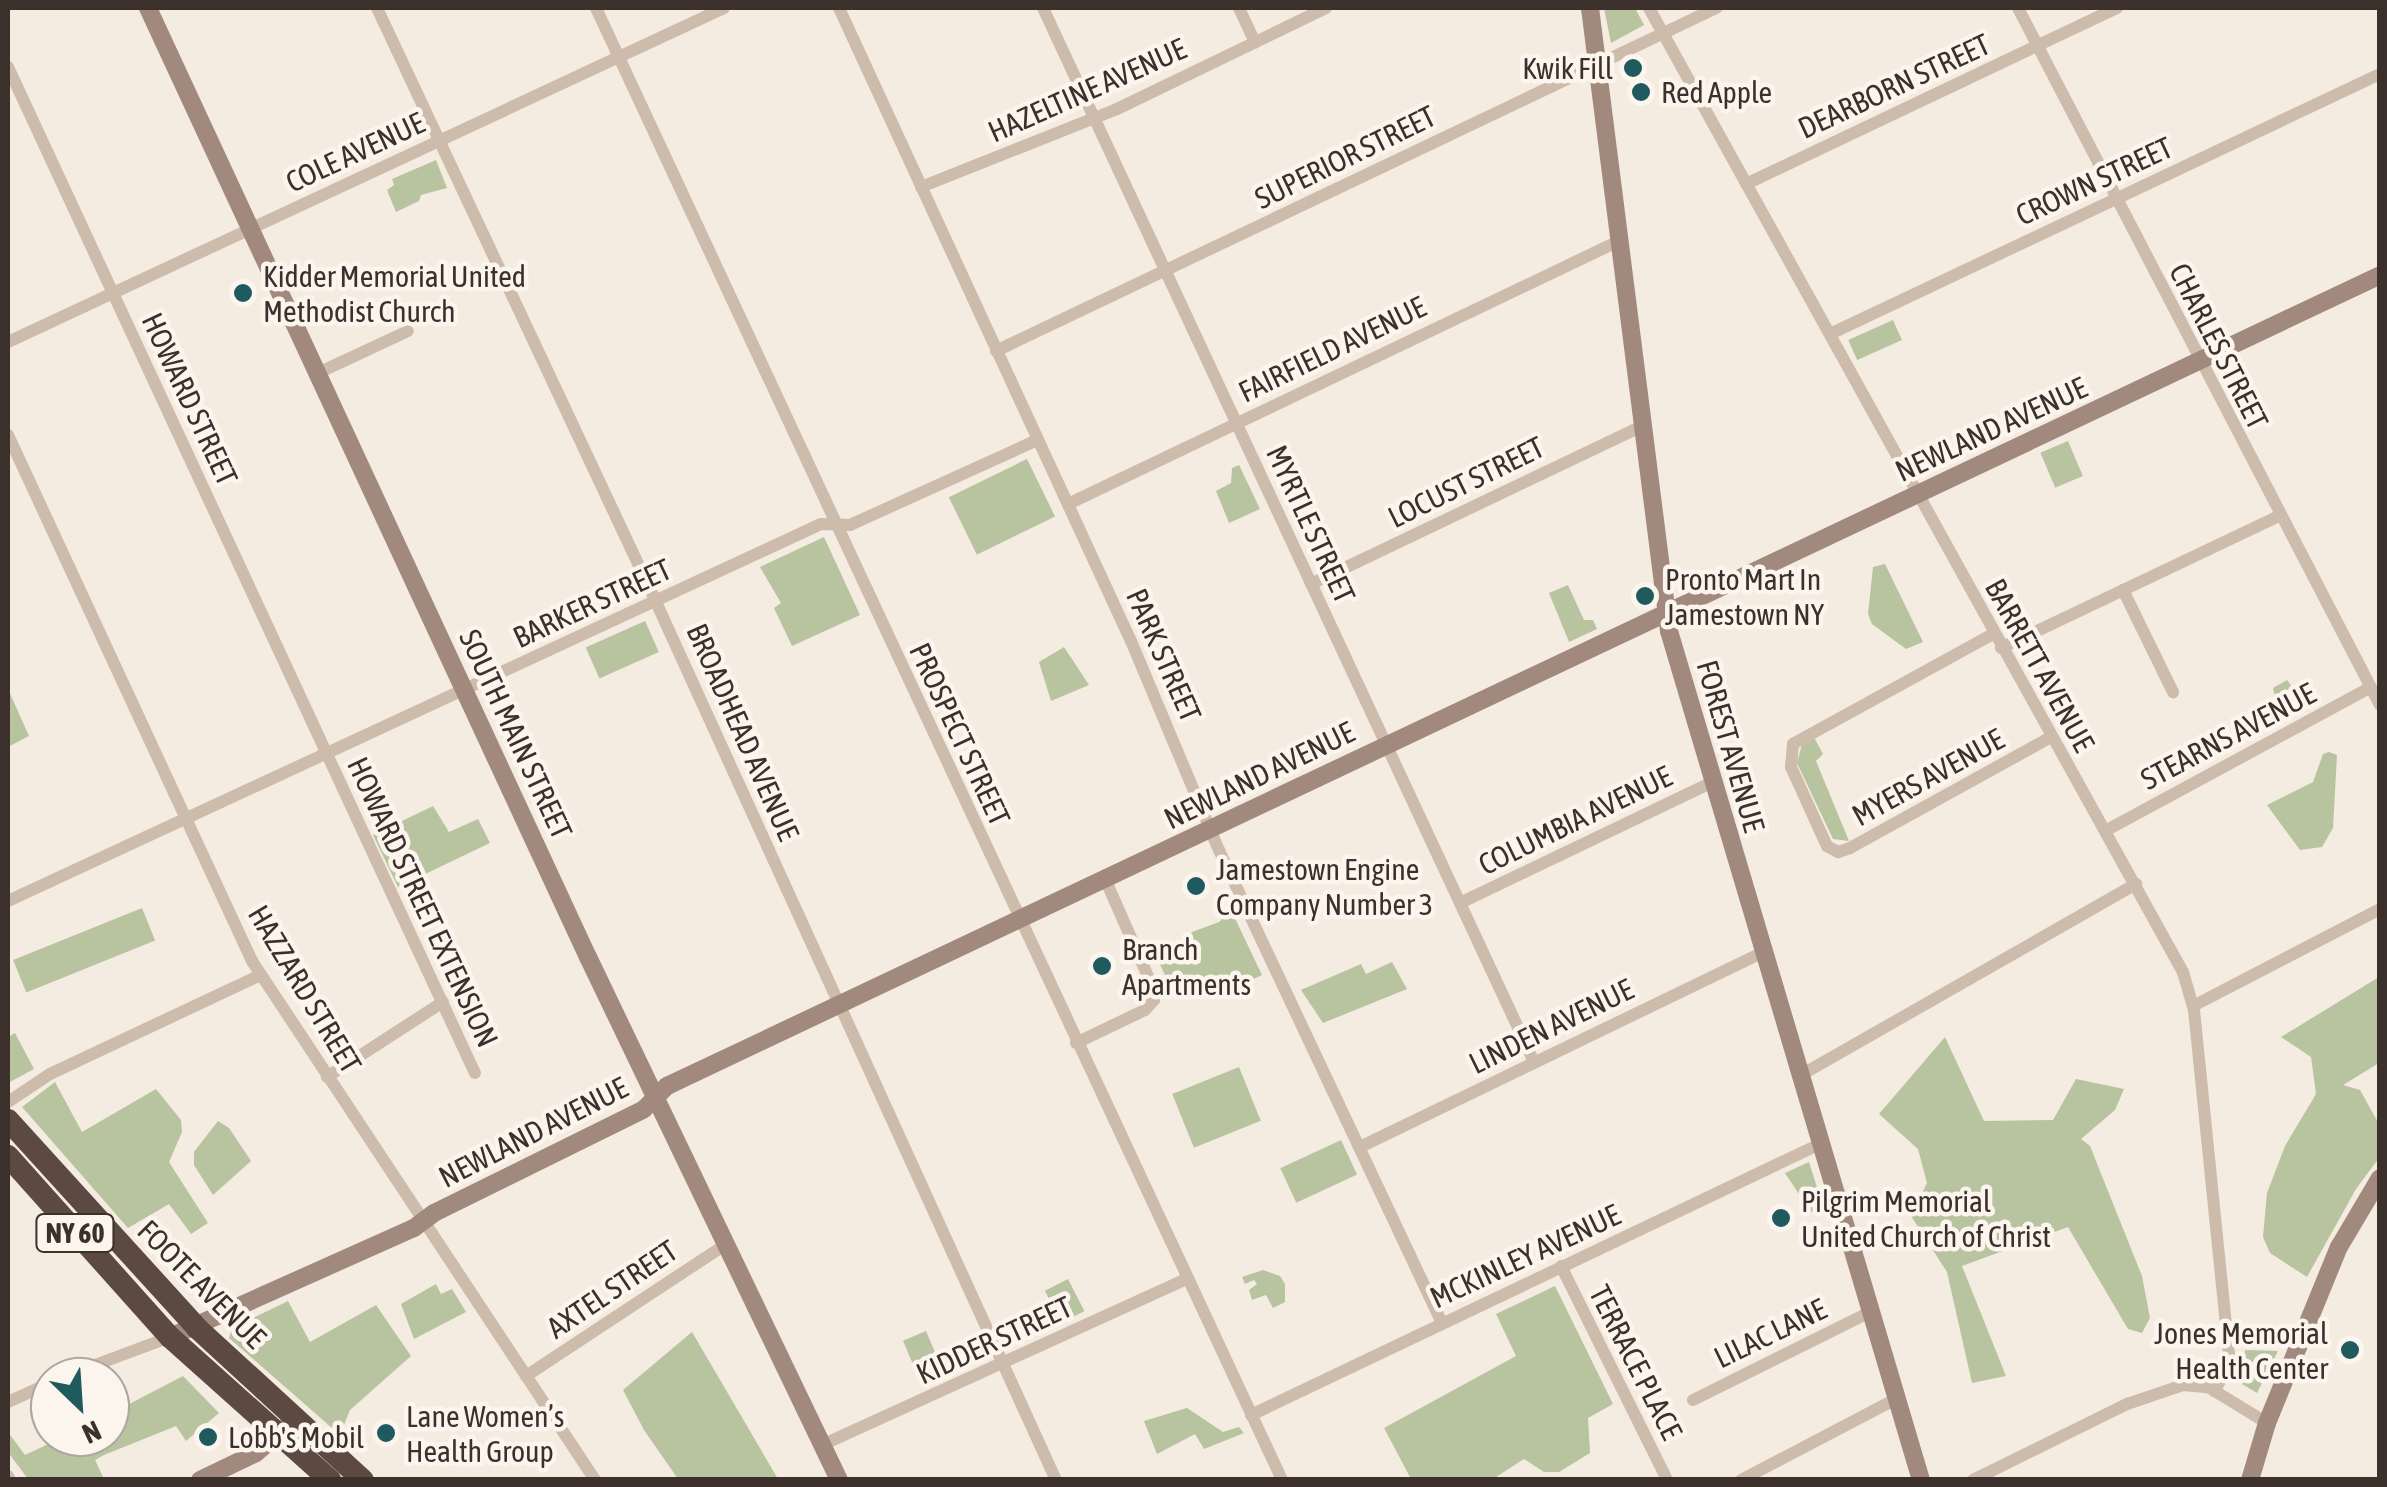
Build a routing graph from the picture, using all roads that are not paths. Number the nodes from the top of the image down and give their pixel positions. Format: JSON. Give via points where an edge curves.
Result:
{"nodes":[{"id":1,"x":151,"y":8,"type":"edge"},
{"id":2,"x":378,"y":8,"type":"edge"},
{"id":3,"x":596,"y":8,"type":"edge"},
{"id":4,"x":724,"y":8,"type":"edge"},
{"id":5,"x":839,"y":8,"type":"edge"},
{"id":6,"x":1043,"y":8,"type":"edge"},
{"id":7,"x":1240,"y":8,"type":"edge"},
{"id":8,"x":1326,"y":8,"type":"edge"},
{"id":9,"x":1590,"y":8,"type":"edge"},
{"id":10,"x":1649,"y":8,"type":"edge"},
{"id":11,"x":1716,"y":8,"type":"edge"},
{"id":12,"x":2018,"y":8,"type":"edge"},
{"id":13,"x":2118,"y":8,"type":"edge"},
{"id":14,"x":1662,"y":33,"type":"junction"},
{"id":15,"x":1255,"y":42,"type":"junction"},
{"id":16,"x":2036,"y":46,"type":"junction"},
{"id":17,"x":619,"y":56,"type":"junction"},
{"id":18,"x":1597,"y":63,"type":"junction"},
{"id":19,"x":8,"y":67,"type":"edge"},
{"id":20,"x":2380,"y":74,"type":"edge"},
{"id":21,"x":1095,"y":118,"type":"junction"},
{"id":22,"x":441,"y":140,"type":"junction"},
{"id":23,"x":1746,"y":184,"type":"junction"},
{"id":24,"x":921,"y":188,"type":"junction"},
{"id":25,"x":2115,"y":198,"type":"junction"},
{"id":26,"x":250,"y":228,"type":"junction"},
{"id":27,"x":1618,"y":241,"type":"junction"},
{"id":28,"x":1166,"y":271,"type":"junction"},
{"id":29,"x":2380,"y":275,"type":"edge"},
{"id":30,"x":113,"y":293,"type":"junction"},
{"id":31,"x":408,"y":331,"type":"dead end"},
{"id":32,"x":1830,"y":334,"type":"junction"},
{"id":33,"x":8,"y":342,"type":"edge"},
{"id":34,"x":996,"y":351,"type":"junction"},
{"id":35,"x":2198,"y":361,"type":"junction"},
{"id":36,"x":318,"y":373,"type":"junction"},
{"id":37,"x":1236,"y":424,"type":"junction"},
{"id":38,"x":1642,"y":426,"type":"junction"},
{"id":39,"x":8,"y":435,"type":"edge"},
{"id":40,"x":1037,"y":440,"type":"junction"},
{"id":41,"x":1917,"y":495,"type":"junction"},
{"id":42,"x":1068,"y":504,"type":"junction"},
{"id":43,"x":2279,"y":516,"type":"junction"},
{"id":44,"x":835,"y":525,"type":"junction"},
{"id":45,"x":1311,"y":584,"type":"junction"},
{"id":46,"x":2123,"y":590,"type":"junction"},
{"id":47,"x":656,"y":602,"type":"junction"},
{"id":48,"x":1666,"y":612,"type":"junction"},
{"id":49,"x":1993,"y":634,"type":"junction"},
{"id":50,"x":2001,"y":648,"type":"junction"},
{"id":51,"x":2370,"y":688,"type":"junction"},
{"id":52,"x":466,"y":690,"type":"junction"},
{"id":53,"x":2173,"y":692,"type":"dead end"},
{"id":54,"x":2380,"y":705,"type":"edge"},
{"id":55,"x":2051,"y":737,"type":"junction"},
{"id":56,"x":1386,"y":745,"type":"junction"},
{"id":57,"x":326,"y":752,"type":"junction"},
{"id":58,"x":1712,"y":782,"type":"junction"},
{"id":59,"x":186,"y":818,"type":"junction"},
{"id":60,"x":1212,"y":828,"type":"junction"},
{"id":61,"x":2106,"y":831,"type":"junction"},
{"id":62,"x":1105,"y":878,"type":"junction"},
{"id":63,"x":2136,"y":884,"type":"junction"},
{"id":64,"x":8,"y":902,"type":"edge"},
{"id":65,"x":1460,"y":902,"type":"junction"},
{"id":66,"x":2380,"y":908,"type":"edge"},
{"id":67,"x":1018,"y":919,"type":"junction"},
{"id":68,"x":1764,"y":952,"type":"junction"},
{"id":69,"x":260,"y":975,"type":"junction"},
{"id":70,"x":443,"y":1002,"type":"junction"},
{"id":71,"x":840,"y":1006,"type":"junction"},
{"id":72,"x":2193,"y":1006,"type":"junction"},
{"id":73,"x":1076,"y":1043,"type":"junction"},
{"id":74,"x":1534,"y":1062,"type":"junction"},
{"id":75,"x":475,"y":1073,"type":"dead end"},
{"id":76,"x":1800,"y":1075,"type":"junction"},
{"id":77,"x":327,"y":1077,"type":"junction"},
{"id":78,"x":655,"y":1099,"type":"junction"},
{"id":79,"x":8,"y":1102,"type":"edge"},
{"id":80,"x":8,"y":1120,"type":"edge"},
{"id":81,"x":1820,"y":1144,"type":"junction"},
{"id":82,"x":1360,"y":1147,"type":"junction"},
{"id":83,"x":8,"y":1156,"type":"edge"},
{"id":84,"x":2380,"y":1178,"type":"edge"},
{"id":85,"x":423,"y":1222,"type":"junction"},
{"id":86,"x":726,"y":1244,"type":"junction"},
{"id":87,"x":1561,"y":1266,"type":"junction"},
{"id":88,"x":1186,"y":1279,"type":"junction"},
{"id":89,"x":1870,"y":1312,"type":"junction"},
{"id":90,"x":1442,"y":1323,"type":"junction"},
{"id":91,"x":198,"y":1328,"type":"junction"},
{"id":92,"x":170,"y":1336,"type":"junction"},
{"id":93,"x":115,"y":1357,"type":"edge"},
{"id":94,"x":1004,"y":1363,"type":"junction"},
{"id":95,"x":526,"y":1376,"type":"junction"},
{"id":96,"x":2214,"y":1391,"type":"junction"},
{"id":97,"x":1896,"y":1399,"type":"junction"},
{"id":98,"x":1693,"y":1400,"type":"dead end"},
{"id":99,"x":1252,"y":1415,"type":"junction"},
{"id":100,"x":288,"y":1424,"type":"junction"},
{"id":101,"x":2265,"y":1431,"type":"junction"},
{"id":102,"x":822,"y":1445,"type":"junction"},
{"id":103,"x":200,"y":1480,"type":"edge"},
{"id":104,"x":330,"y":1480,"type":"edge"},
{"id":105,"x":364,"y":1480,"type":"edge"},
{"id":106,"x":595,"y":1480,"type":"edge"},
{"id":107,"x":839,"y":1480,"type":"edge"},
{"id":108,"x":1056,"y":1480,"type":"edge"},
{"id":109,"x":1282,"y":1480,"type":"edge"},
{"id":110,"x":1668,"y":1480,"type":"edge"},
{"id":111,"x":1740,"y":1480,"type":"edge"},
{"id":112,"x":1921,"y":1480,"type":"edge"},
{"id":113,"x":1973,"y":1480,"type":"edge"},
{"id":114,"x":2250,"y":1480,"type":"edge"}],
"edges":[{"from":1,"to":26,"type":"street","name":"SOUTH MAIN STREET"},
{"from":2,"to":22,"type":"street","name":"BROADHEAD AVENUE"},
{"from":3,"to":17,"type":"street","name":"PROSPECT STREET"},
{"from":4,"to":17,"type":"street","name":"COLE AVENUE"},
{"from":5,"to":24,"type":"street","name":"PARK STREET"},
{"from":6,"to":21,"type":"street","name":"MYRTLE STREET"},
{"from":7,"to":15,"type":"street"},
{"from":8,"to":15,"type":"street","name":"HAZELTINE AVENUE"},
{"from":9,"to":18,"type":"street","name":"FOREST AVENUE"},
{"from":10,"to":14,"type":"street","name":"BARRETT AVENUE"},
{"from":11,"to":14,"type":"street","name":"SUPERIOR STREET"},
{"from":12,"to":16,"type":"street","name":"CHARLES STREET"},
{"from":13,"to":16,"type":"street","name":"DEARBORN STREET"},
{"from":14,"to":18,"type":"street","name":"SUPERIOR STREET"},
{"from":14,"to":23,"type":"street","name":"BARRETT AVENUE"},
{"from":15,"to":21,"type":"street","name":"HAZELTINE AVENUE"},
{"from":16,"to":23,"type":"street","name":"DEARBORN STREET"},
{"from":16,"to":25,"type":"street","name":"CHARLES STREET"},
{"from":17,"to":22,"type":"street","name":"COLE AVENUE"},
{"from":17,"to":44,"type":"street","name":"PROSPECT STREET"},
{"from":18,"to":27,"type":"street","name":"FOREST AVENUE"},
{"from":18,"to":28,"type":"street","name":"SUPERIOR STREET"},
{"from":19,"to":30,"type":"street","name":"HOWARD STREET"},
{"from":20,"to":25,"type":"street","name":"CROWN STREET"},
{"from":21,"to":24,"type":"street","name":"HAZELTINE AVENUE"},
{"from":21,"to":28,"type":"street","name":"MYRTLE STREET"},
{"from":22,"to":26,"type":"street","name":"COLE AVENUE"},
{"from":22,"to":47,"type":"street","name":"BROADHEAD AVENUE"},
{"from":23,"to":32,"type":"street","name":"BARRETT AVENUE"},
{"from":24,"to":34,"type":"street","name":"PARK STREET"},
{"from":25,"to":32,"type":"street","name":"CROWN STREET"},
{"from":25,"to":35,"type":"street","name":"CHARLES STREET"},
{"from":26,"to":30,"type":"street","name":"COLE AVENUE"},
{"from":26,"to":36,"type":"street","name":"SOUTH MAIN STREET"},
{"from":27,"to":37,"type":"street","name":"FAIRFIELD AVENUE"},
{"from":27,"to":38,"type":"street","name":"FOREST AVENUE"},
{"from":28,"to":34,"type":"street","name":"SUPERIOR STREET"},
{"from":28,"to":37,"type":"street","name":"MYRTLE STREET"},
{"from":29,"to":35,"type":"street","name":"NEWLAND AVENUE"},
{"from":30,"to":33,"type":"street","name":"COLE AVENUE"},
{"from":30,"to":57,"type":"street","name":"HOWARD STREET"},
{"from":31,"to":36,"type":"street"},
{"from":32,"to":41,"type":"street","name":"BARRETT AVENUE"},
{"from":34,"to":40,"type":"street","name":"PARK STREET"},
{"from":35,"to":41,"type":"street","name":"NEWLAND AVENUE"},
{"from":35,"to":43,"type":"street","name":"CHARLES STREET"},
{"from":36,"to":52,"type":"street","name":"SOUTH MAIN STREET"},
{"from":37,"to":42,"type":"street","name":"FAIRFIELD AVENUE"},
{"from":37,"to":45,"type":"street","name":"MYRTLE STREET"},
{"from":38,"to":45,"type":"street","name":"LOCUST STREET"},
{"from":38,"to":48,"type":"street","name":"FOREST AVENUE"},
{"from":39,"to":59,"type":"street","name":"HAZZARD STREET"},
{"from":40,"to":42,"type":"street","name":"PARK STREET"},
{"from":40,"to":44,"type":"street","name":"BARKER STREET","via":[[850,525]]},
{"from":41,"to":48,"type":"street","name":"NEWLAND AVENUE"},
{"from":41,"to":49,"type":"street","name":"BARRETT AVENUE"},
{"from":42,"to":60,"type":"street","name":"PARK STREET"},
{"from":43,"to":46,"type":"street"},
{"from":43,"to":51,"type":"street","name":"CHARLES STREET"},
{"from":44,"to":47,"type":"street","name":"BARKER STREET","via":[[821,524]]},
{"from":44,"to":67,"type":"street","name":"PROSPECT STREET"},
{"from":45,"to":56,"type":"street","name":"MYRTLE STREET"},
{"from":46,"to":50,"type":"street"},
{"from":46,"to":53,"type":"street"},
{"from":47,"to":52,"type":"street","name":"BARKER STREET"},
{"from":47,"to":71,"type":"street","name":"BROADHEAD AVENUE"},
{"from":48,"to":56,"type":"street","name":"NEWLAND AVENUE"},
{"from":48,"to":58,"type":"street","name":"FOREST AVENUE"},
{"from":49,"to":50,"type":"street","name":"BARRETT AVENUE"},
{"from":49,"to":55,"type":"street","name":"MYERS AVENUE","via":[[1799,738],[1791,767],[1827,846],[1838,852]]},
{"from":50,"to":55,"type":"street","name":"BARRETT AVENUE"},
{"from":51,"to":54,"type":"street","name":"CHARLES STREET"},
{"from":51,"to":61,"type":"street","name":"STEARNS AVENUE"},
{"from":52,"to":57,"type":"street","name":"BARKER STREET"},
{"from":52,"to":78,"type":"street","name":"SOUTH MAIN STREET"},
{"from":55,"to":61,"type":"street","name":"BARRETT AVENUE"},
{"from":56,"to":60,"type":"street","name":"NEWLAND AVENUE"},
{"from":56,"to":65,"type":"street","name":"MYRTLE STREET"},
{"from":57,"to":59,"type":"street","name":"BARKER STREET"},
{"from":57,"to":70,"type":"street","name":"HOWARD STREET EXTENSION"},
{"from":58,"to":65,"type":"street","name":"COLUMBIA AVENUE"},
{"from":58,"to":68,"type":"street","name":"FOREST AVENUE"},
{"from":59,"to":64,"type":"street","name":"BARKER STREET"},
{"from":59,"to":69,"type":"street","name":"HAZZARD STREET"},
{"from":60,"to":62,"type":"street","name":"NEWLAND AVENUE"},
{"from":60,"to":82,"type":"street","name":"PARK STREET"},
{"from":61,"to":63,"type":"street","name":"BARRETT AVENUE"},
{"from":62,"to":67,"type":"street","name":"NEWLAND AVENUE"},
{"from":62,"to":73,"type":"street","via":[[1154,1000]]},
{"from":63,"to":72,"type":"street","name":"BARRETT AVENUE","via":[[2183,972]]},
{"from":63,"to":76,"type":"street"},
{"from":65,"to":74,"type":"street","name":"MYRTLE STREET"},
{"from":66,"to":72,"type":"street"},
{"from":67,"to":71,"type":"street","name":"NEWLAND AVENUE"},
{"from":67,"to":73,"type":"street","name":"PROSPECT STREET"},
{"from":68,"to":74,"type":"street","name":"LINDEN AVENUE"},
{"from":68,"to":76,"type":"street","name":"FOREST AVENUE"},
{"from":69,"to":77,"type":"street","name":"HAZZARD STREET"},
{"from":69,"to":79,"type":"street","via":[[50,1074]]},
{"from":70,"to":75,"type":"street","name":"HOWARD STREET EXTENSION"},
{"from":70,"to":77,"type":"street"},
{"from":71,"to":78,"type":"street","name":"NEWLAND AVENUE","via":[[667,1086]]},
{"from":71,"to":94,"type":"street","name":"BROADHEAD AVENUE"},
{"from":72,"to":96,"type":"street","name":"BARRETT AVENUE","via":[[2230,1354]]},
{"from":73,"to":88,"type":"street","name":"PROSPECT STREET"},
{"from":74,"to":82,"type":"street","name":"LINDEN AVENUE"},
{"from":76,"to":81,"type":"street","name":"FOREST AVENUE"},
{"from":77,"to":85,"type":"street","name":"HAZZARD STREET"},
{"from":78,"to":85,"type":"street","name":"NEWLAND AVENUE"},
{"from":78,"to":86,"type":"street","name":"SOUTH MAIN STREET"},
{"from":80,"to":91,"type":"highway","name":"FOOTE AVENUE","number":"NY 60"},
{"from":81,"to":87,"type":"street","name":"MCKINLEY AVENUE"},
{"from":81,"to":89,"type":"street","name":"FOREST AVENUE"},
{"from":82,"to":90,"type":"street","name":"PARK STREET"},
{"from":83,"to":92,"type":"highway","name":"FOOTE AVENUE","number":"NY 60"},
{"from":84,"to":101,"type":"street","via":[[2339,1246]]},
{"from":85,"to":91,"type":"street","name":"NEWLAND AVENUE"},
{"from":85,"to":95,"type":"street","name":"HAZZARD STREET"},
{"from":86,"to":95,"type":"street","name":"AXTEL STREET"},
{"from":86,"to":102,"type":"street","name":"SOUTH MAIN STREET"},
{"from":87,"to":90,"type":"street","name":"MCKINLEY AVENUE"},
{"from":87,"to":110,"type":"street","name":"TERRACE PLACE"},
{"from":88,"to":94,"type":"street","name":"KIDDER STREET"},
{"from":88,"to":99,"type":"street","name":"PROSPECT STREET"},
{"from":89,"to":97,"type":"street","name":"FOREST AVENUE"},
{"from":89,"to":98,"type":"street","name":"LILAC LANE"},
{"from":90,"to":99,"type":"street","name":"MCKINLEY AVENUE"},
{"from":91,"to":92,"type":"street","name":"NEWLAND AVENUE"},
{"from":91,"to":100,"type":"highway","name":"FOOTE AVENUE","number":"NY 60"},
{"from":92,"to":93,"type":"street"},
{"from":92,"to":100,"type":"highway","name":"FOOTE AVENUE","number":"NY 60"},
{"from":94,"to":102,"type":"street","name":"KIDDER STREET"},
{"from":94,"to":108,"type":"street","name":"BROADHEAD AVENUE"},
{"from":95,"to":106,"type":"street","name":"HAZZARD STREET"},
{"from":96,"to":101,"type":"street"},
{"from":96,"to":113,"type":"street","via":[[2183,1385],[2127,1404]]},
{"from":97,"to":111,"type":"street"},
{"from":97,"to":112,"type":"street","name":"FOREST AVENUE"},
{"from":99,"to":109,"type":"street","name":"PROSPECT STREET"},
{"from":100,"to":103,"type":"street","via":[[256,1453]]},
{"from":100,"to":104,"type":"highway","name":"FOOTE AVENUE","number":"NY 60"},
{"from":100,"to":105,"type":"highway","name":"FOOTE AVENUE","number":"NY 60"},
{"from":101,"to":114,"type":"street"},
{"from":102,"to":107,"type":"street","name":"SOUTH MAIN STREET"}]}
